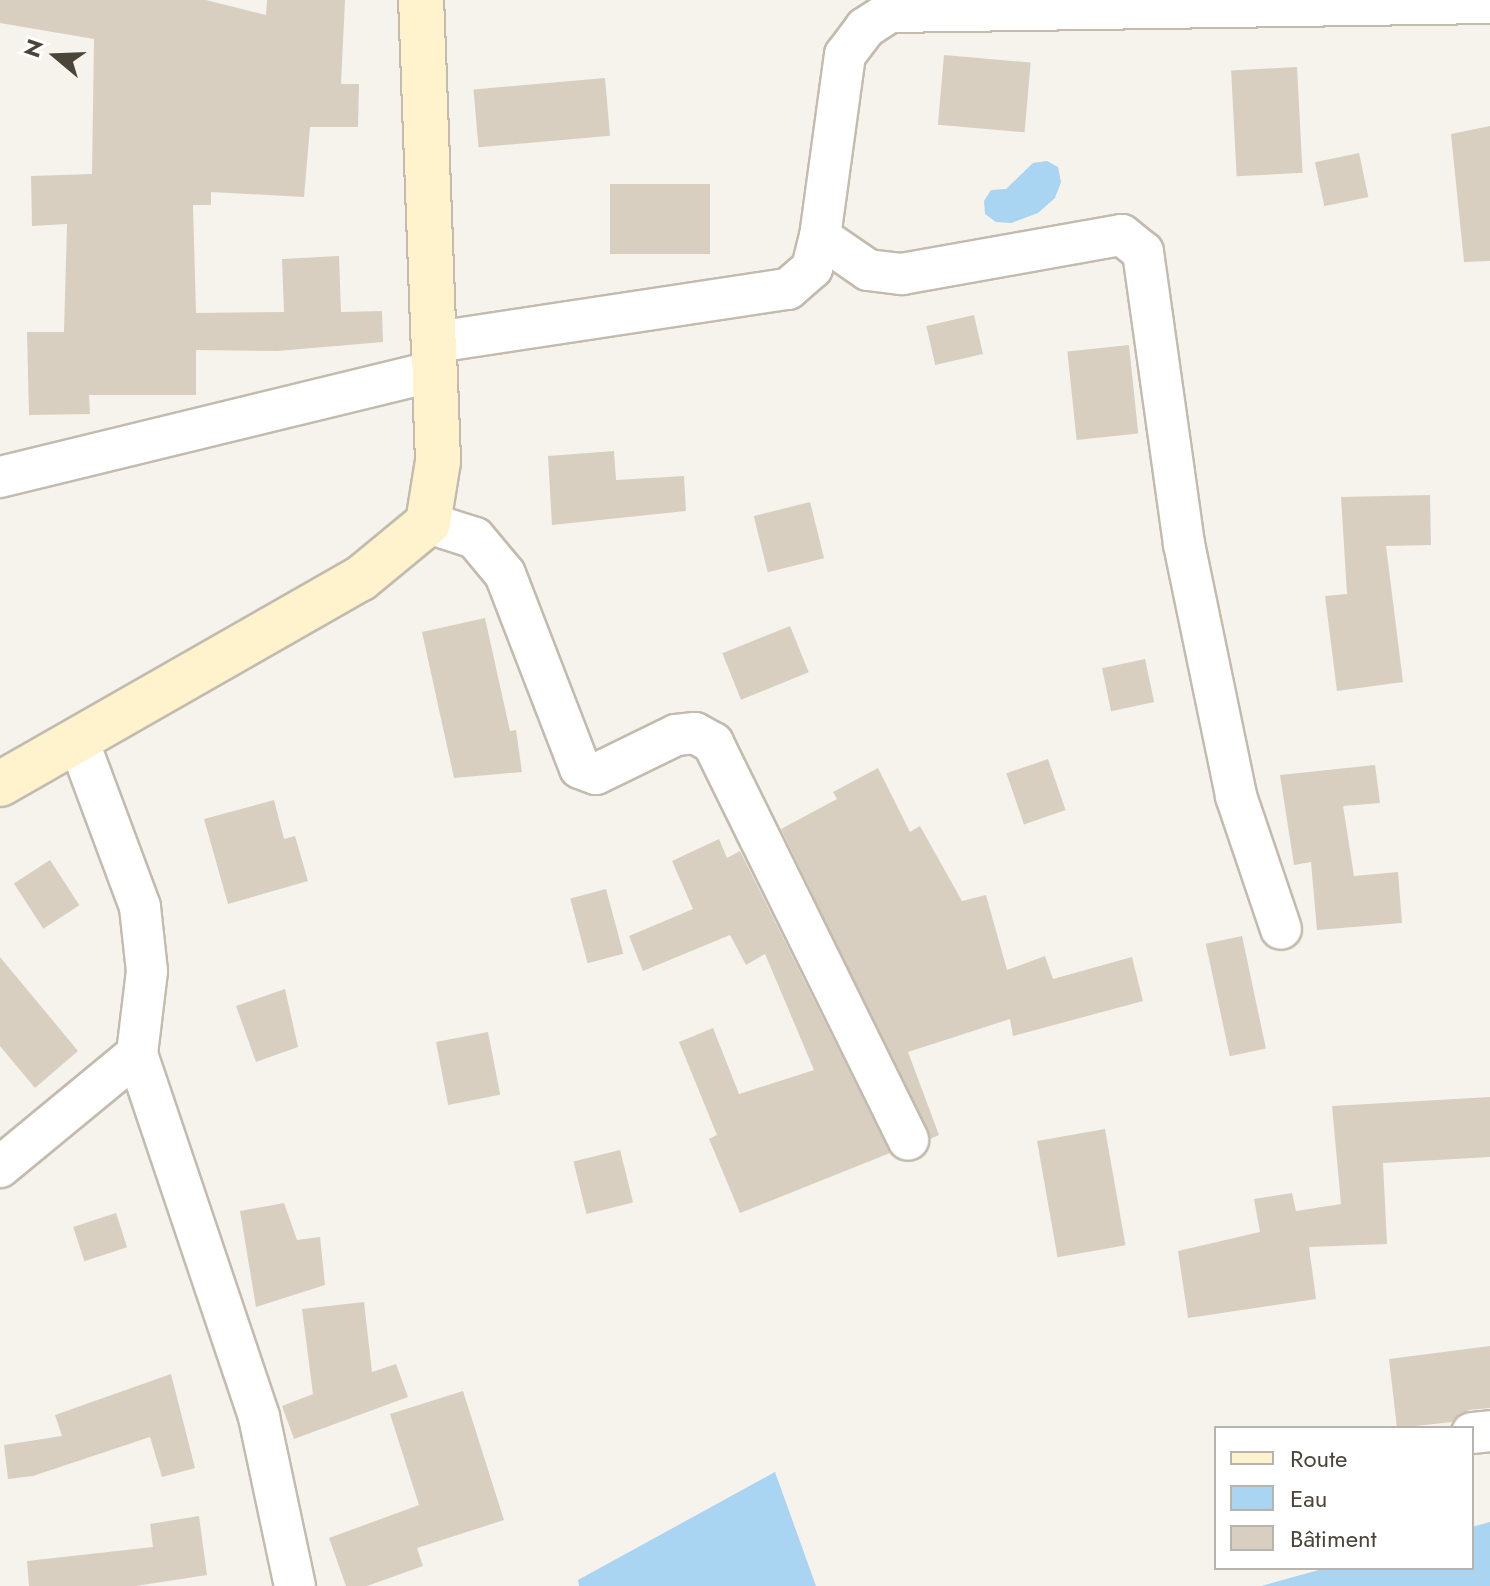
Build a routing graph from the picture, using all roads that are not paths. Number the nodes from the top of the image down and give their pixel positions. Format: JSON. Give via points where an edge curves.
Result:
{"nodes":[{"id":1,"x":421,"y":0,"type":"edge"},
{"id":2,"x":1490,"y":3,"type":"edge"},
{"id":3,"x":820,"y":237,"type":"junction"},
{"id":4,"x":433,"y":357,"type":"junction"},
{"id":5,"x":0,"y":477,"type":"edge"},
{"id":6,"x":428,"y":523,"type":"junction"},
{"id":7,"x":78,"y":740,"type":"junction"},
{"id":8,"x":0,"y":784,"type":"edge"},
{"id":9,"x":1281,"y":929,"type":"dead end"},
{"id":10,"x":137,"y":1054,"type":"junction"},
{"id":11,"x":908,"y":1140,"type":"dead end"},
{"id":12,"x":0,"y":1167,"type":"edge"},
{"id":13,"x":295,"y":1586,"type":"edge"}],
"edges":[{"from":1,"to":4,"type":"street"},
{"from":2,"to":3,"type":"street","via":[[890,12],[865,28],[845,55]]},
{"from":3,"to":4,"type":"street","via":[[812,268],[788,289]]},
{"from":3,"to":9,"type":"street","via":[[868,270],[902,274],[1122,235],[1143,252],[1190,574],[1236,796]]},
{"from":4,"to":5,"type":"street"},
{"from":4,"to":6,"type":"street","via":[[438,461]]},
{"from":6,"to":7,"type":"street","via":[[360,579]]},
{"from":6,"to":11,"type":"street","via":[[475,538],[505,574],[580,768],[596,774],[676,735],[695,733],[713,743]]},
{"from":7,"to":8,"type":"street"},
{"from":7,"to":10,"type":"street","via":[[140,907],[147,971]]},
{"from":10,"to":12,"type":"street"},
{"from":10,"to":13,"type":"street","via":[[259,1417]]}]}
